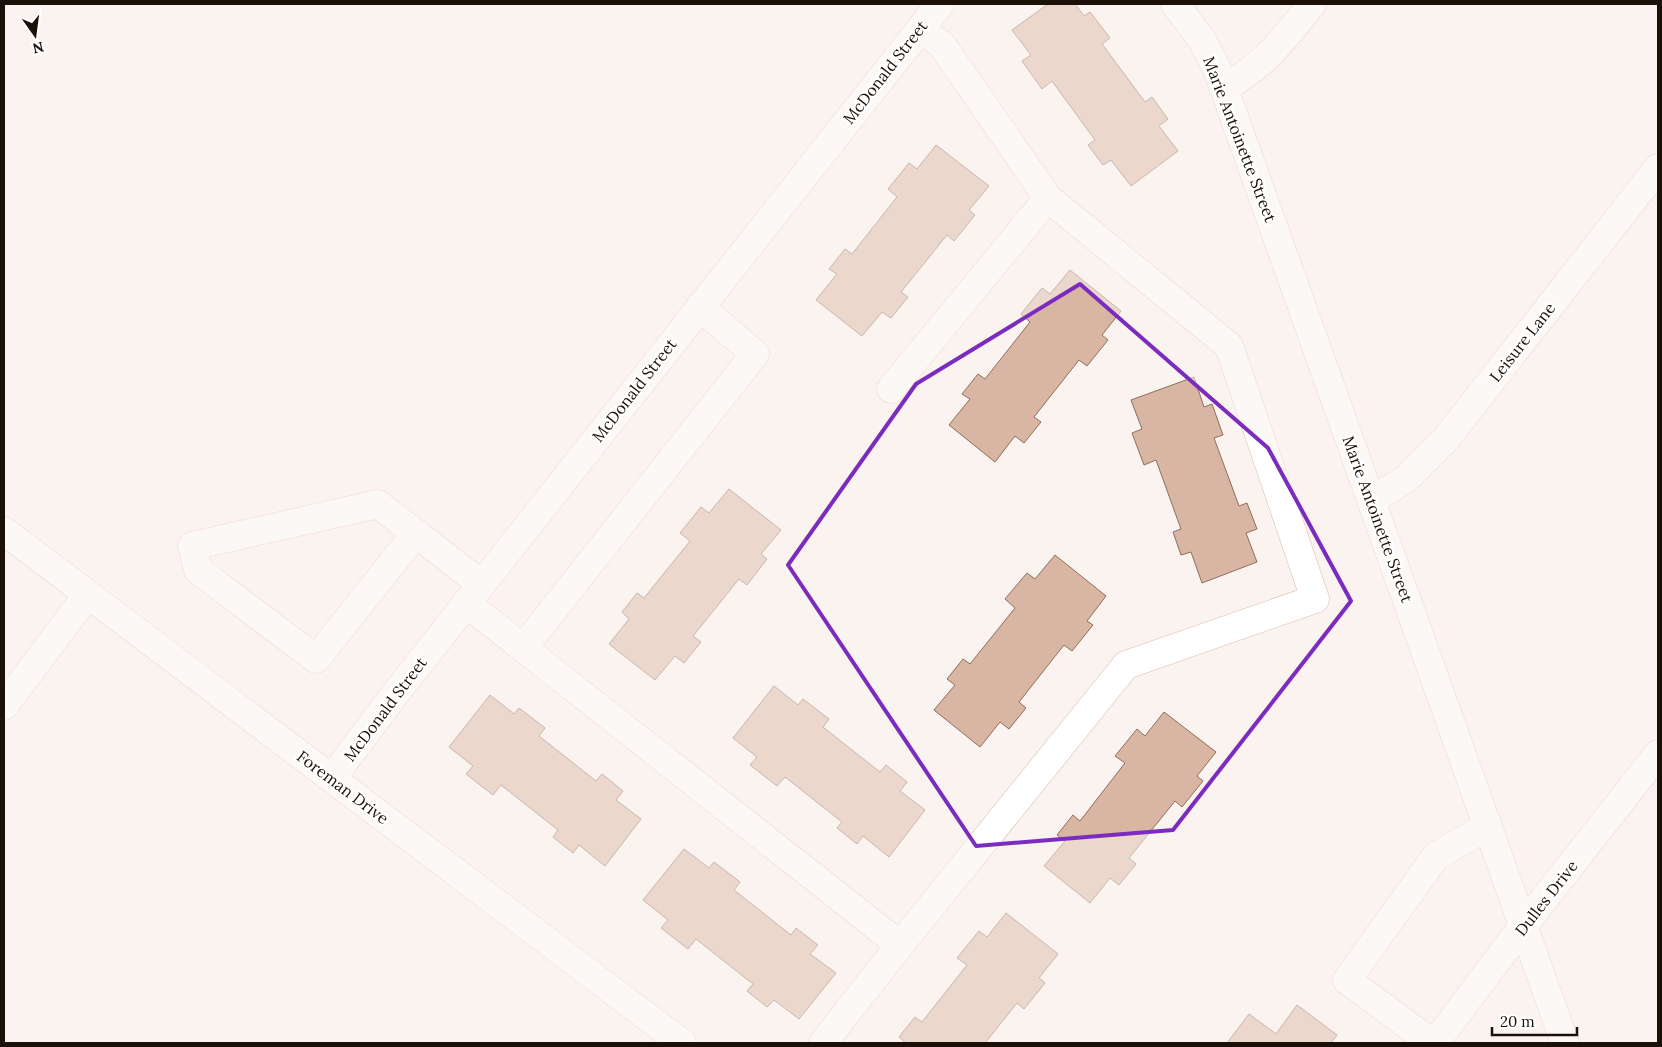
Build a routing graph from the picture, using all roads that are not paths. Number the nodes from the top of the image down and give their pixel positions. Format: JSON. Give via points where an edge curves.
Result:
{"nodes":[{"id":1,"x":940,"y":4,"type":"edge"},
{"id":2,"x":1175,"y":4,"type":"edge"},
{"id":3,"x":1312,"y":4,"type":"edge"},
{"id":4,"x":920,"y":29,"type":"junction"},
{"id":5,"x":1224,"y":88,"type":"junction"},
{"id":6,"x":1658,"y":168,"type":"edge"},
{"id":7,"x":1048,"y":198,"type":"junction"},
{"id":8,"x":700,"y":307,"type":"junction"},
{"id":9,"x":891,"y":389,"type":"dead end"},
{"id":10,"x":1372,"y":500,"type":"junction"},
{"id":11,"x":4,"y":531,"type":"edge"},
{"id":12,"x":416,"y":533,"type":"junction"},
{"id":13,"x":88,"y":594,"type":"junction"},
{"id":14,"x":474,"y":594,"type":"junction"},
{"id":15,"x":523,"y":648,"type":"junction"},
{"id":16,"x":4,"y":706,"type":"edge"},
{"id":17,"x":1658,"y":754,"type":"edge"},
{"id":18,"x":332,"y":778,"type":"junction"},
{"id":19,"x":1488,"y":826,"type":"junction"},
{"id":20,"x":1523,"y":926,"type":"junction"},
{"id":21,"x":900,"y":945,"type":"junction"},
{"id":22,"x":682,"y":1043,"type":"edge"},
{"id":23,"x":823,"y":1043,"type":"edge"},
{"id":24,"x":1432,"y":1043,"type":"edge"},
{"id":25,"x":1436,"y":1043,"type":"edge"},
{"id":26,"x":1565,"y":1043,"type":"edge"}],
"edges":[{"from":1,"to":4,"type":"street","name":"McDonald Street"},
{"from":2,"to":5,"type":"street","name":"Marie Antoinette Street","via":[[1202,40]]},
{"from":3,"to":5,"type":"street","via":[[1260,65]]},
{"from":4,"to":7,"type":"street","via":[[942,45]]},
{"from":4,"to":8,"type":"street","name":"McDonald Street"},
{"from":5,"to":10,"type":"street","name":"Marie Antoinette Street"},
{"from":6,"to":10,"type":"street","name":"Leisure Lane","via":[[1444,440],[1406,479]]},
{"from":7,"to":9,"type":"street"},
{"from":7,"to":21,"type":"street","via":[[1229,346],[1315,600],[1126,665]]},
{"from":8,"to":14,"type":"street","name":"McDonald Street"},
{"from":8,"to":15,"type":"street","via":[[755,354]]},
{"from":10,"to":19,"type":"street","name":"Marie Antoinette Street"},
{"from":11,"to":13,"type":"street","name":"Foreman Drive"},
{"from":12,"to":12,"type":"street","via":[[378,504],[192,546],[198,570],[316,659]]},
{"from":12,"to":14,"type":"street"},
{"from":13,"to":16,"type":"street"},
{"from":13,"to":18,"type":"street","name":"Foreman Drive"},
{"from":14,"to":15,"type":"street"},
{"from":14,"to":18,"type":"street","name":"McDonald Street"},
{"from":15,"to":21,"type":"street"},
{"from":17,"to":20,"type":"street","name":"Dulles Drive"},
{"from":18,"to":22,"type":"street","name":"Foreman Drive"},
{"from":19,"to":20,"type":"street","name":"Marie Antoinette Street"},
{"from":19,"to":24,"type":"street","via":[[1436,856],[1347,980]]},
{"from":20,"to":25,"type":"street","name":"Dulles Drive"},
{"from":20,"to":26,"type":"street","name":"Marie Antoinette Street"},
{"from":21,"to":23,"type":"street"}]}
